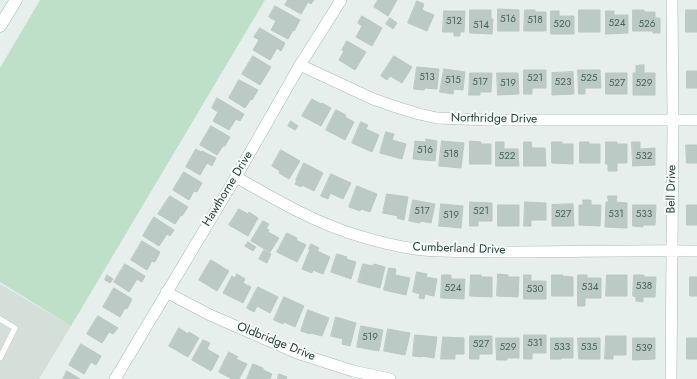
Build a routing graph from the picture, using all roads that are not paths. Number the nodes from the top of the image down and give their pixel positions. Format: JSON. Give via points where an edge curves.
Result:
{"nodes":[{"id":1,"x":16,"y":0,"type":"edge"},
{"id":2,"x":342,"y":0,"type":"edge"},
{"id":3,"x":672,"y":0,"type":"edge"},
{"id":4,"x":0,"y":26,"type":"edge"},
{"id":5,"x":300,"y":65,"type":"junction"},
{"id":6,"x":674,"y":120,"type":"junction"},
{"id":7,"x":697,"y":120,"type":"edge"},
{"id":8,"x":236,"y":177,"type":"junction"},
{"id":9,"x":672,"y":251,"type":"junction"},
{"id":10,"x":697,"y":251,"type":"edge"},
{"id":11,"x":166,"y":292,"type":"junction"},
{"id":12,"x":0,"y":319,"type":"edge"},
{"id":13,"x":0,"y":358,"type":"edge"},
{"id":14,"x":116,"y":379,"type":"edge"},
{"id":15,"x":390,"y":379,"type":"edge"},
{"id":16,"x":671,"y":379,"type":"edge"}],
"edges":[{"from":1,"to":4,"type":"main road"},
{"from":2,"to":5,"type":"street","name":"Hawthorne Drive"},
{"from":3,"to":6,"type":"street","name":"Bell Drive"},
{"from":5,"to":6,"type":"street","name":"Northridge Drive","via":[[396,108],[437,118]]},
{"from":5,"to":8,"type":"street","name":"Hawthorne Drive"},
{"from":6,"to":7,"type":"street","name":"Northridge Drive"},
{"from":6,"to":9,"type":"street","name":"Bell Drive"},
{"from":8,"to":9,"type":"street","name":"Cumberland Drive","via":[[320,222],[363,237],[416,249],[522,252]]},
{"from":8,"to":11,"type":"street","name":"Hawthorne Drive"},
{"from":9,"to":10,"type":"street","name":"Cumberland Drive"},
{"from":9,"to":16,"type":"street","name":"Bell Drive"},
{"from":11,"to":14,"type":"street","name":"Hawthorne Drive"},
{"from":11,"to":15,"type":"street","name":"Oldbridge Drive","via":[[210,315],[296,353],[353,371]]},
{"from":12,"to":13,"type":"lane","via":[[16,328]]}]}
